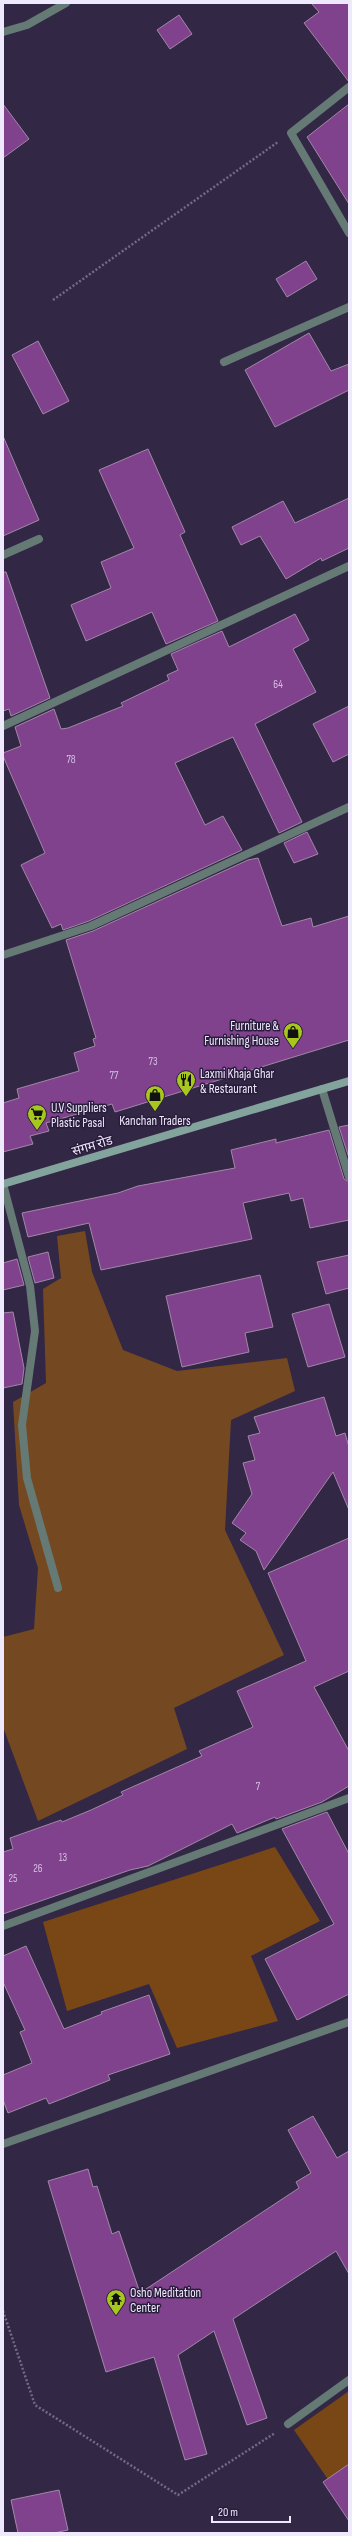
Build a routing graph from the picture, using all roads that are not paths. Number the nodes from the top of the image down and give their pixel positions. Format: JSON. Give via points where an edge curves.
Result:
{"nodes":[{"id":1,"x":66,"y":3,"type":"edge"},
{"id":2,"x":3,"y":32,"type":"edge"},
{"id":3,"x":349,"y":87,"type":"edge"},
{"id":4,"x":349,"y":233,"type":"edge"},
{"id":5,"x":349,"y":307,"type":"edge"},
{"id":6,"x":224,"y":362,"type":"dead end"},
{"id":7,"x":39,"y":539,"type":"dead end"},
{"id":8,"x":3,"y":555,"type":"edge"},
{"id":9,"x":349,"y":566,"type":"edge"},
{"id":10,"x":3,"y":726,"type":"edge"},
{"id":11,"x":349,"y":807,"type":"edge"},
{"id":12,"x":3,"y":955,"type":"edge"},
{"id":13,"x":349,"y":1081,"type":"edge"},
{"id":14,"x":322,"y":1089,"type":"junction"},
{"id":15,"x":349,"y":1177,"type":"edge"},
{"id":16,"x":3,"y":1184,"type":"edge"},
{"id":17,"x":58,"y":1588,"type":"dead end"},
{"id":18,"x":349,"y":1798,"type":"edge"},
{"id":19,"x":3,"y":1926,"type":"edge"},
{"id":20,"x":349,"y":2022,"type":"edge"},
{"id":21,"x":3,"y":2144,"type":"edge"},
{"id":22,"x":349,"y":2380,"type":"edge"},
{"id":23,"x":288,"y":2424,"type":"road end"}],
"edges":[{"from":1,"to":2,"type":"street","via":[[27,25]]},
{"from":3,"to":4,"type":"street","via":[[291,133]]},
{"from":5,"to":6,"type":"street"},
{"from":7,"to":8,"type":"street"},
{"from":9,"to":10,"type":"street"},
{"from":11,"to":12,"type":"street","via":[[91,926]]},
{"from":13,"to":14,"type":"street","name":"संगम रोड"},
{"from":14,"to":15,"type":"street"},
{"from":14,"to":16,"type":"street","name":"संगम रोड"},
{"from":16,"to":17,"type":"street","via":[[30,1286],[35,1331],[22,1425],[27,1478]]},
{"from":18,"to":19,"type":"street"},
{"from":20,"to":21,"type":"street"},
{"from":22,"to":23,"type":"street"}]}
